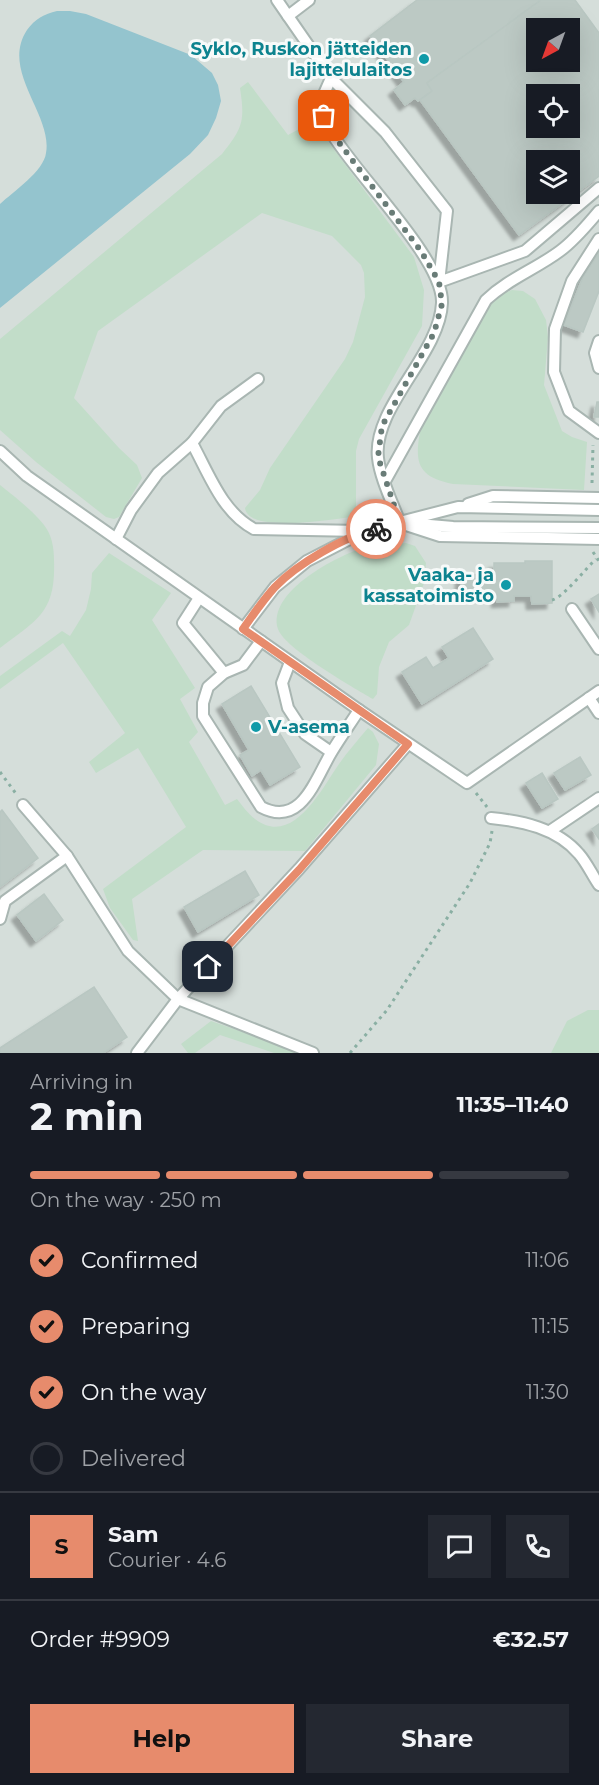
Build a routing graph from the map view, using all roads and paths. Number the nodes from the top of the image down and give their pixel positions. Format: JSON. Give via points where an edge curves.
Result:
{"nodes":[{"id":1,"x":277,"y":0,"type":"edge"},
{"id":2,"x":309,"y":0,"type":"edge"},
{"id":3,"x":288,"y":16,"type":"junction"},
{"id":4,"x":331,"y":78,"type":"junction"},
{"id":5,"x":599,"y":188,"type":"edge"},
{"id":6,"x":599,"y":211,"type":"edge"},
{"id":7,"x":599,"y":239,"type":"edge"},
{"id":8,"x":439,"y":282,"type":"junction"},
{"id":9,"x":599,"y":341,"type":"edge"},
{"id":10,"x":599,"y":368,"type":"edge"},
{"id":11,"x":258,"y":379,"type":"dead end"},
{"id":12,"x":599,"y":433,"type":"edge"},
{"id":13,"x":192,"y":443,"type":"junction"},
{"id":14,"x":0,"y":452,"type":"edge"},
{"id":15,"x":385,"y":481,"type":"junction"},
{"id":16,"x":599,"y":498,"type":"edge"},
{"id":17,"x":458,"y":507,"type":"junction"},
{"id":18,"x":599,"y":510,"type":"edge"},
{"id":19,"x":400,"y":523,"type":"junction"},
{"id":20,"x":599,"y":528,"type":"edge"},
{"id":21,"x":365,"y":531,"type":"junction"},
{"id":22,"x":116,"y":539,"type":"junction"},
{"id":23,"x":599,"y":539,"type":"edge"},
{"id":24,"x":596,"y":559,"type":"dead end"},
{"id":25,"x":199,"y":598,"type":"junction"},
{"id":26,"x":552,"y":600,"type":"dead end"},
{"id":27,"x":572,"y":609,"type":"dead end"},
{"id":28,"x":243,"y":629,"type":"junction"},
{"id":29,"x":261,"y":641,"type":"junction"},
{"id":30,"x":599,"y":649,"type":"edge"},
{"id":31,"x":290,"y":662,"type":"junction"},
{"id":32,"x":224,"y":672,"type":"junction"},
{"id":33,"x":599,"y":691,"type":"edge"},
{"id":34,"x":589,"y":698,"type":"junction"},
{"id":35,"x":359,"y":710,"type":"junction"},
{"id":36,"x":599,"y":713,"type":"edge"},
{"id":37,"x":408,"y":744,"type":"junction"},
{"id":38,"x":331,"y":752,"type":"junction"},
{"id":39,"x":0,"y":772,"type":"edge"},
{"id":40,"x":467,"y":783,"type":"junction"},
{"id":41,"x":599,"y":798,"type":"edge"},
{"id":42,"x":23,"y":805,"type":"joint"},
{"id":43,"x":491,"y":818,"type":"junction"},
{"id":44,"x":550,"y":831,"type":"junction"},
{"id":45,"x":67,"y":856,"type":"junction"},
{"id":46,"x":599,"y":885,"type":"edge"},
{"id":47,"x":0,"y":919,"type":"edge"},
{"id":48,"x":178,"y":999,"type":"junction"},
{"id":49,"x":137,"y":1053,"type":"edge"},
{"id":50,"x":313,"y":1053,"type":"edge"},
{"id":51,"x":350,"y":1053,"type":"edge"}],
"edges":[{"from":1,"to":3,"type":"lane"},
{"from":2,"to":3,"type":"lane"},
{"from":3,"to":4,"type":"lane"},
{"from":4,"to":8,"type":"lane","via":[[320,103],[328,128],[421,251]]},
{"from":4,"to":8,"type":"lane","via":[[385,132],[447,211]]},
{"from":5,"to":8,"type":"lane","via":[[525,251]]},
{"from":6,"to":15,"type":"lane","via":[[560,251],[486,300]]},
{"from":7,"to":12,"type":"lane","via":[[572,281],[555,329],[554,372],[569,411]]},
{"from":8,"to":15,"type":"lane","via":[[442,304],[434,333],[382,426],[378,457]]},
{"from":9,"to":10,"type":"lane","via":[[595,353]]},
{"from":11,"to":13,"type":"lane","via":[[221,406]]},
{"from":13,"to":21,"type":"lane","via":[[229,510],[242,523],[254,529]]},
{"from":13,"to":22,"type":"lane","via":[[158,473]]},
{"from":14,"to":22,"type":"lane"},
{"from":15,"to":19,"type":"lane"},
{"from":16,"to":17,"type":"lane","via":[[493,496]]},
{"from":17,"to":18,"type":"lane"},
{"from":17,"to":19,"type":"lane"},
{"from":19,"to":20,"type":"lane"},
{"from":19,"to":21,"type":"lane"},
{"from":19,"to":23,"type":"lane","via":[[440,536]]},
{"from":21,"to":28,"type":"lane","via":[[307,561],[275,587]]},
{"from":22,"to":25,"type":"lane"},
{"from":24,"to":26,"type":"path","via":[[560,598]]},
{"from":25,"to":28,"type":"lane"},
{"from":25,"to":32,"type":"lane","via":[[183,623]]},
{"from":27,"to":30,"type":"lane"},
{"from":28,"to":29,"type":"lane"},
{"from":29,"to":31,"type":"lane"},
{"from":29,"to":32,"type":"lane","via":[[243,665]]},
{"from":31,"to":35,"type":"lane"},
{"from":31,"to":38,"type":"lane","via":[[282,683],[288,708],[305,734]]},
{"from":32,"to":38,"type":"lane","via":[[208,687],[203,716],[261,807],[272,813],[284,813],[297,807]]},
{"from":33,"to":34,"type":"lane"},
{"from":34,"to":36,"type":"lane"},
{"from":34,"to":40,"type":"lane"},
{"from":35,"to":37,"type":"lane"},
{"from":35,"to":38,"type":"lane"},
{"from":37,"to":40,"type":"lane"},
{"from":37,"to":48,"type":"lane","via":[[299,870]]},
{"from":39,"to":42,"type":"path"},
{"from":40,"to":43,"type":"path","via":[[485,803]]},
{"from":41,"to":44,"type":"lane"},
{"from":42,"to":45,"type":"lane"},
{"from":43,"to":44,"type":"lane"},
{"from":43,"to":51,"type":"path","via":[[490,843],[470,883],[387,1010]]},
{"from":44,"to":46,"type":"lane","via":[[578,853]]},
{"from":45,"to":47,"type":"lane","via":[[5,901]]},
{"from":45,"to":48,"type":"lane","via":[[128,951]]},
{"from":48,"to":49,"type":"lane"},
{"from":48,"to":50,"type":"lane"}]}
